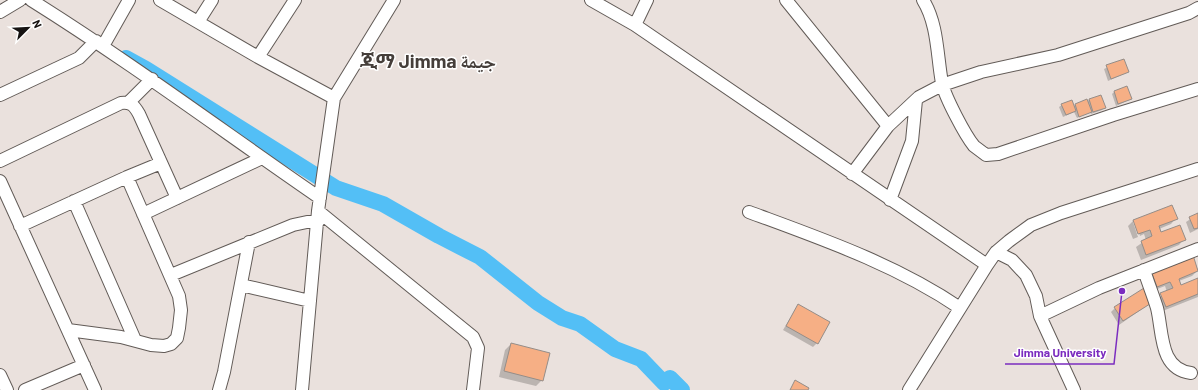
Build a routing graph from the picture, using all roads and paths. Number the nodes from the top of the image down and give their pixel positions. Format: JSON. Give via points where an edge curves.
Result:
{"nodes":[{"id":1,"x":20,"y":0,"type":"edge"},
{"id":2,"x":31,"y":0,"type":"edge"},
{"id":3,"x":129,"y":0,"type":"edge"},
{"id":4,"x":160,"y":0,"type":"edge"},
{"id":5,"x":212,"y":0,"type":"edge"},
{"id":6,"x":295,"y":0,"type":"edge"},
{"id":7,"x":394,"y":0,"type":"edge"},
{"id":8,"x":591,"y":0,"type":"edge"},
{"id":9,"x":647,"y":0,"type":"edge"},
{"id":10,"x":786,"y":0,"type":"edge"},
{"id":11,"x":923,"y":0,"type":"edge"},
{"id":12,"x":4,"y":7,"type":"edge"},
{"id":13,"x":1198,"y":8,"type":"edge"},
{"id":14,"x":198,"y":22,"type":"junction"},
{"id":15,"x":635,"y":26,"type":"junction"},
{"id":16,"x":99,"y":44,"type":"junction"},
{"id":17,"x":258,"y":57,"type":"junction"},
{"id":18,"x":152,"y":79,"type":"junction"},
{"id":19,"x":942,"y":85,"type":"junction"},
{"id":20,"x":1198,"y":89,"type":"edge"},
{"id":21,"x":0,"y":95,"type":"edge"},
{"id":22,"x":334,"y":98,"type":"junction"},
{"id":23,"x":916,"y":100,"type":"junction"},
{"id":24,"x":129,"y":102,"type":"junction"},
{"id":25,"x":888,"y":126,"type":"junction"},
{"id":26,"x":262,"y":158,"type":"junction"},
{"id":27,"x":0,"y":161,"type":"edge"},
{"id":28,"x":161,"y":163,"type":"junction"},
{"id":29,"x":1198,"y":170,"type":"edge"},
{"id":30,"x":852,"y":174,"type":"junction"},
{"id":31,"x":127,"y":177,"type":"junction"},
{"id":32,"x":0,"y":181,"type":"edge"},
{"id":33,"x":321,"y":193,"type":"junction"},
{"id":34,"x":177,"y":198,"type":"junction"},
{"id":35,"x":890,"y":200,"type":"junction"},
{"id":36,"x":74,"y":201,"type":"junction"},
{"id":37,"x":4,"y":202,"type":"edge"},
{"id":38,"x":749,"y":212,"type":"dead end"},
{"id":39,"x":143,"y":214,"type":"junction"},
{"id":40,"x":318,"y":217,"type":"junction"},
{"id":41,"x":20,"y":226,"type":"junction"},
{"id":42,"x":250,"y":242,"type":"junction"},
{"id":43,"x":1198,"y":249,"type":"edge"},
{"id":44,"x":996,"y":252,"type":"junction"},
{"id":45,"x":987,"y":266,"type":"junction"},
{"id":46,"x":1144,"y":270,"type":"junction"},
{"id":47,"x":171,"y":275,"type":"junction"},
{"id":48,"x":242,"y":285,"type":"junction"},
{"id":49,"x":310,"y":302,"type":"junction"},
{"id":50,"x":960,"y":308,"type":"junction"},
{"id":51,"x":1040,"y":316,"type":"junction"},
{"id":52,"x":68,"y":330,"type":"junction"},
{"id":53,"x":135,"y":340,"type":"junction"},
{"id":54,"x":84,"y":365,"type":"junction"},
{"id":55,"x":1191,"y":373,"type":"dead end"},
{"id":56,"x":0,"y":375,"type":"edge"},
{"id":57,"x":7,"y":390,"type":"edge"},
{"id":58,"x":25,"y":390,"type":"edge"},
{"id":59,"x":95,"y":390,"type":"edge"},
{"id":60,"x":219,"y":390,"type":"edge"},
{"id":61,"x":302,"y":390,"type":"edge"},
{"id":62,"x":473,"y":390,"type":"edge"},
{"id":63,"x":909,"y":390,"type":"edge"},
{"id":64,"x":1074,"y":390,"type":"edge"}],
"edges":[{"from":1,"to":12,"type":"street"},
{"from":2,"to":16,"type":"street"},
{"from":3,"to":16,"type":"street"},
{"from":4,"to":14,"type":"street"},
{"from":5,"to":14,"type":"street"},
{"from":6,"to":17,"type":"street"},
{"from":7,"to":22,"type":"street"},
{"from":8,"to":15,"type":"street"},
{"from":9,"to":15,"type":"street"},
{"from":10,"to":25,"type":"street"},
{"from":11,"to":19,"type":"street","via":[[927,6],[936,42]]},
{"from":13,"to":19,"type":"street","via":[[1058,55],[981,72]]},
{"from":14,"to":17,"type":"street"},
{"from":15,"to":30,"type":"street"},
{"from":16,"to":18,"type":"street"},
{"from":16,"to":21,"type":"street","via":[[79,58]]},
{"from":17,"to":22,"type":"street"},
{"from":18,"to":24,"type":"street"},
{"from":18,"to":26,"type":"street"},
{"from":19,"to":20,"type":"street","via":[[974,145],[986,155],[998,154]]},
{"from":19,"to":23,"type":"street"},
{"from":22,"to":33,"type":"street"},
{"from":23,"to":25,"type":"street"},
{"from":23,"to":35,"type":"street","via":[[912,141]]},
{"from":24,"to":27,"type":"street","via":[[121,103]]},
{"from":24,"to":28,"type":"street","via":[[139,114]]},
{"from":25,"to":30,"type":"street"},
{"from":26,"to":33,"type":"street"},
{"from":26,"to":34,"type":"street"},
{"from":28,"to":31,"type":"street"},
{"from":28,"to":34,"type":"street"},
{"from":29,"to":44,"type":"street","via":[[1061,213],[1031,225]]},
{"from":30,"to":35,"type":"street"},
{"from":31,"to":36,"type":"street"},
{"from":31,"to":39,"type":"street"},
{"from":32,"to":37,"type":"street"},
{"from":33,"to":40,"type":"street"},
{"from":34,"to":39,"type":"street"},
{"from":35,"to":45,"type":"street"},
{"from":36,"to":41,"type":"street"},
{"from":36,"to":53,"type":"street"},
{"from":37,"to":41,"type":"street"},
{"from":38,"to":50,"type":"street","via":[[863,254],[931,288]]},
{"from":39,"to":47,"type":"street"},
{"from":40,"to":42,"type":"street"},
{"from":40,"to":49,"type":"street"},
{"from":40,"to":62,"type":"street","via":[[473,337],[478,348]]},
{"from":41,"to":52,"type":"street"},
{"from":42,"to":47,"type":"street"},
{"from":42,"to":48,"type":"street"},
{"from":43,"to":46,"type":"street"},
{"from":44,"to":45,"type":"street"},
{"from":44,"to":51,"type":"street","via":[[1012,260],[1026,275],[1036,296]]},
{"from":45,"to":50,"type":"street"},
{"from":46,"to":51,"type":"street"},
{"from":46,"to":55,"type":"street","via":[[1157,310],[1162,342],[1167,355],[1174,367]]},
{"from":47,"to":53,"type":"street","via":[[181,310],[177,338],[164,346]]},
{"from":48,"to":49,"type":"street"},
{"from":48,"to":60,"type":"street"},
{"from":49,"to":61,"type":"street"},
{"from":50,"to":63,"type":"street"},
{"from":51,"to":64,"type":"street"},
{"from":52,"to":53,"type":"street"},
{"from":52,"to":54,"type":"street"},
{"from":54,"to":58,"type":"street"},
{"from":54,"to":59,"type":"street"},
{"from":56,"to":57,"type":"street"}]}
